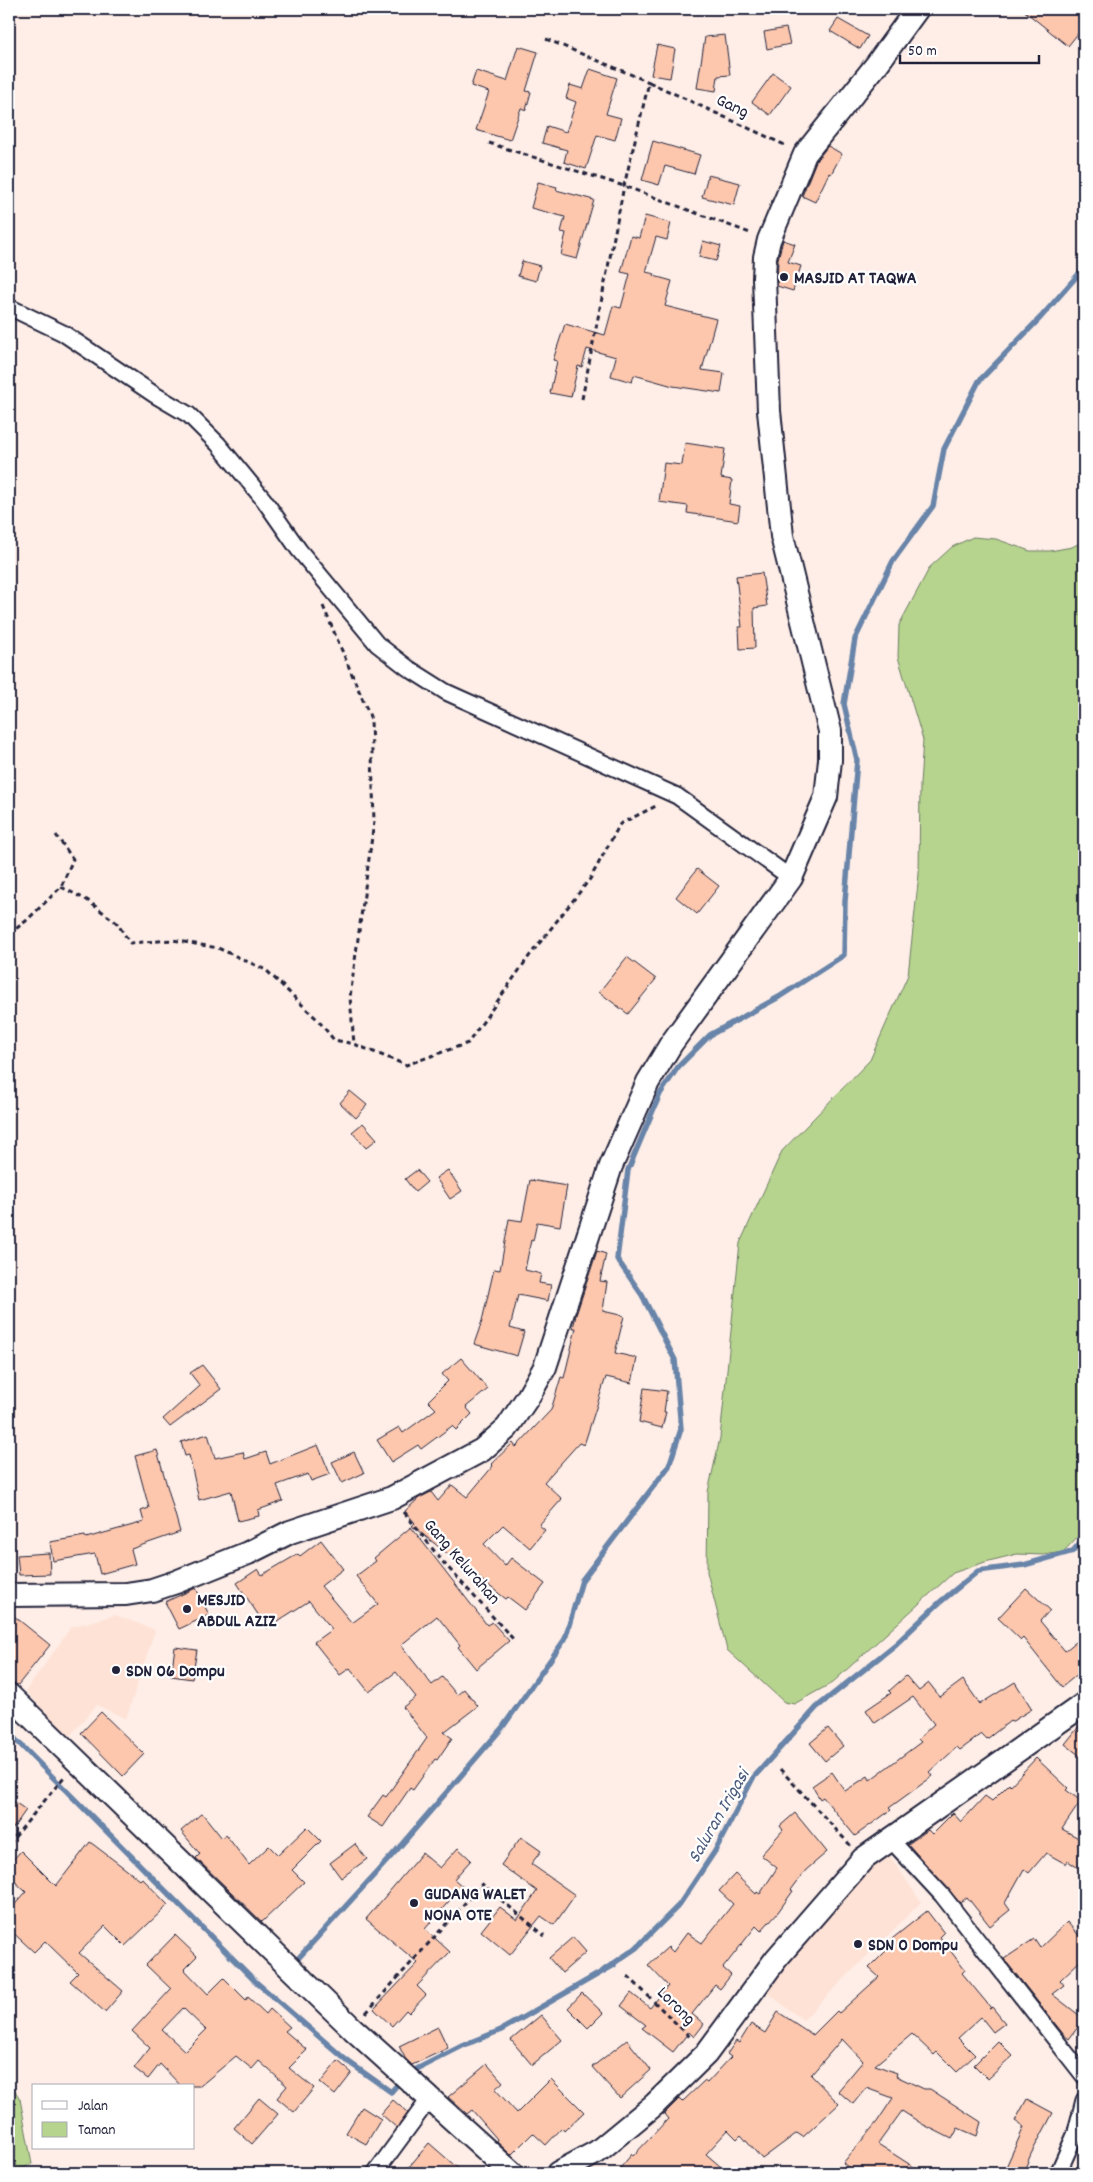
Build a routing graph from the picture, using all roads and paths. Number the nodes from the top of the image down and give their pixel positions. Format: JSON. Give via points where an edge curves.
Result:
{"nodes":[{"id":1,"x":917,"y":9,"type":"edge"},
{"id":2,"x":546,"y":39,"type":"dead end"},
{"id":3,"x":650,"y":82,"type":"junction"},
{"id":4,"x":489,"y":143,"type":"dead end"},
{"id":5,"x":805,"y":154,"type":"junction"},
{"id":6,"x":624,"y":186,"type":"junction"},
{"id":7,"x":770,"y":240,"type":"junction"},
{"id":8,"x":9,"y":307,"type":"edge"},
{"id":9,"x":582,"y":399,"type":"dead end"},
{"id":10,"x":322,"y":604,"type":"dead end"},
{"id":11,"x":676,"y":796,"type":"junction"},
{"id":12,"x":56,"y":835,"type":"dead end"},
{"id":13,"x":791,"y":878,"type":"junction"},
{"id":14,"x":61,"y":887,"type":"junction"},
{"id":15,"x":9,"y":934,"type":"edge"},
{"id":16,"x":354,"y":1044,"type":"junction"},
{"id":17,"x":392,"y":1498,"type":"junction"},
{"id":18,"x":9,"y":1595,"type":"edge"},
{"id":19,"x":514,"y":1640,"type":"dead end"},
{"id":20,"x":9,"y":1696,"type":"edge"},
{"id":21,"x":1084,"y":1704,"type":"edge"},
{"id":22,"x":76,"y":1763,"type":"junction"},
{"id":23,"x":780,"y":1769,"type":"dead end"},
{"id":24,"x":890,"y":1839,"type":"junction"},
{"id":25,"x":9,"y":1844,"type":"edge"},
{"id":26,"x":863,"y":1859,"type":"junction"},
{"id":27,"x":545,"y":1936,"type":"dead end"},
{"id":28,"x":628,"y":1976,"type":"dead end"},
{"id":29,"x":352,"y":2029,"type":"junction"},
{"id":30,"x":706,"y":2054,"type":"junction"},
{"id":31,"x":1084,"y":2076,"type":"edge"},
{"id":32,"x":430,"y":2098,"type":"junction"},
{"id":33,"x":1084,"y":2100,"type":"edge"},
{"id":34,"x":375,"y":2173,"type":"edge"},
{"id":35,"x":512,"y":2173,"type":"edge"},
{"id":36,"x":558,"y":2173,"type":"edge"},
{"id":37,"x":1058,"y":2173,"type":"edge"}],
"edges":[{"from":1,"to":5,"type":"main road"},
{"from":2,"to":3,"type":"path","name":"Gang"},
{"from":3,"to":5,"type":"path","name":"Gang"},
{"from":3,"to":6,"type":"path"},
{"from":4,"to":6,"type":"path"},
{"from":5,"to":7,"type":"main road"},
{"from":6,"to":7,"type":"path"},
{"from":6,"to":9,"type":"path"},
{"from":7,"to":13,"type":"main road","via":[[764,278],[768,382],[782,536],[830,731],[826,797]]},
{"from":8,"to":11,"type":"street","via":[[63,333],[190,415],[264,500],[299,550],[377,644],[408,668],[446,692]]},
{"from":10,"to":16,"type":"path","via":[[371,719],[374,822],[350,997]]},
{"from":11,"to":13,"type":"street"},
{"from":11,"to":16,"type":"path","via":[[620,824],[590,879],[530,955],[468,1043],[406,1065]]},
{"from":12,"to":14,"type":"path","via":[[72,859]]},
{"from":13,"to":17,"type":"main road","via":[[671,1044],[648,1082],[612,1166],[545,1368],[528,1398],[507,1428],[482,1450]]},
{"from":14,"to":15,"type":"path"},
{"from":14,"to":16,"type":"path","via":[[87,900],[117,923],[130,943],[173,940],[218,948],[266,970],[334,1040]]},
{"from":17,"to":18,"type":"main road","via":[[290,1532],[248,1553],[152,1590],[126,1594]]},
{"from":17,"to":19,"type":"path","name":"Gang Kelurahan","via":[[442,1561]]},
{"from":20,"to":22,"type":"main road"},
{"from":21,"to":24,"type":"main road"},
{"from":22,"to":25,"type":"path"},
{"from":22,"to":29,"type":"main road"},
{"from":23,"to":26,"type":"path"},
{"from":24,"to":26,"type":"main road"},
{"from":24,"to":31,"type":"street","via":[[942,1895]]},
{"from":26,"to":30,"type":"main road","via":[[776,1959]]},
{"from":27,"to":29,"type":"path","via":[[482,1884]]},
{"from":28,"to":30,"type":"path","name":"Lorong"},
{"from":29,"to":32,"type":"main road"},
{"from":30,"to":36,"type":"main road","via":[[654,2105],[597,2152]]},
{"from":32,"to":34,"type":"street"},
{"from":32,"to":35,"type":"main road"},
{"from":33,"to":37,"type":"street","via":[[1075,2135]]}]}
